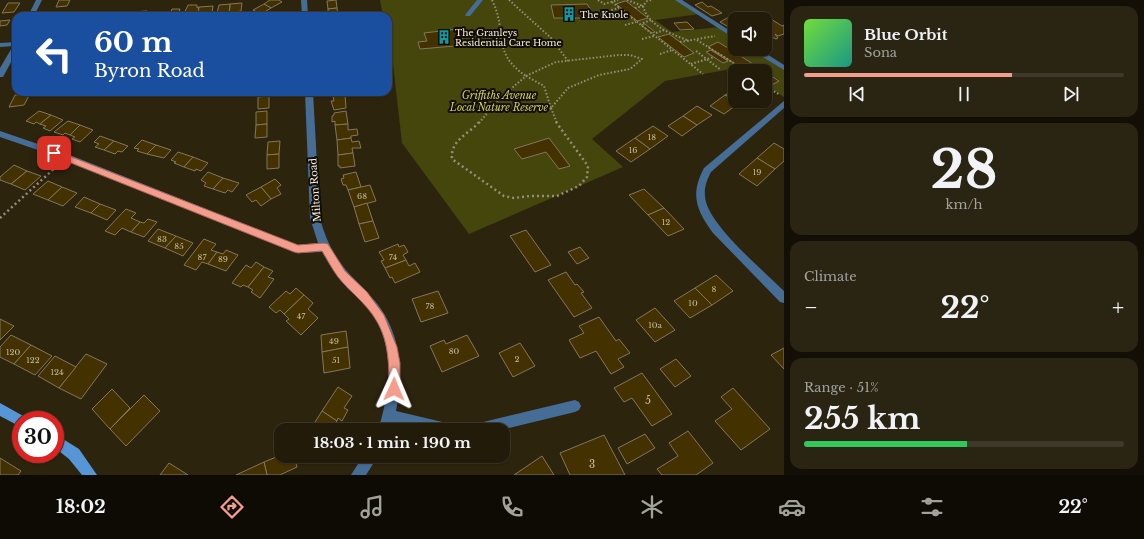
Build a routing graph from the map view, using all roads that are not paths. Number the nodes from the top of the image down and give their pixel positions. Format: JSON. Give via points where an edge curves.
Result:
{"nodes":[{"id":1,"x":39,"y":0,"type":"edge"},
{"id":2,"x":304,"y":0,"type":"edge"},
{"id":3,"x":480,"y":0,"type":"edge"},
{"id":4,"x":678,"y":0,"type":"edge"},
{"id":5,"x":33,"y":12,"type":"edge"},
{"id":6,"x":305,"y":12,"type":"edge"},
{"id":7,"x":468,"y":15,"type":"dead end"},
{"id":8,"x":728,"y":33,"type":"edge"},
{"id":9,"x":12,"y":44,"type":"edge"},
{"id":10,"x":0,"y":45,"type":"edge"},
{"id":11,"x":12,"y":54,"type":"edge"},
{"id":12,"x":765,"y":56,"type":"edge"},
{"id":13,"x":784,"y":68,"type":"edge"},
{"id":14,"x":0,"y":75,"type":"edge"},
{"id":15,"x":309,"y":96,"type":"edge"},
{"id":16,"x":784,"y":104,"type":"edge"},
{"id":17,"x":0,"y":134,"type":"edge"},
{"id":18,"x":324,"y":247,"type":"junction"},
{"id":19,"x":784,"y":298,"type":"edge"},
{"id":20,"x":575,"y":406,"type":"dead end"},
{"id":21,"x":0,"y":409,"type":"edge"},
{"id":22,"x":12,"y":416,"type":"edge"},
{"id":23,"x":389,"y":416,"type":"junction"},
{"id":24,"x":386,"y":423,"type":"edge"},
{"id":25,"x":416,"y":423,"type":"edge"},
{"id":26,"x":504,"y":423,"type":"edge"},
{"id":27,"x":64,"y":447,"type":"edge"},
{"id":28,"x":366,"y":463,"type":"edge"},
{"id":29,"x":90,"y":475,"type":"edge"},
{"id":30,"x":358,"y":475,"type":"edge"}],
"edges":[{"from":1,"to":5,"type":"street"},
{"from":2,"to":6,"type":"street"},
{"from":3,"to":7,"type":"street"},
{"from":4,"to":8,"type":"street"},
{"from":9,"to":10,"type":"street"},
{"from":11,"to":14,"type":"street"},
{"from":12,"to":13,"type":"street"},
{"from":15,"to":18,"type":"street","name":"Milton Road","via":[[315,218]]},
{"from":16,"to":19,"type":"street","via":[[707,170],[700,194],[705,212],[717,232]]},
{"from":17,"to":18,"type":"street","via":[[67,157],[298,249]]},
{"from":18,"to":23,"type":"street","name":"Milton Road","via":[[342,274],[373,306],[387,332],[395,363]]},
{"from":20,"to":26,"type":"street"},
{"from":21,"to":22,"type":"street"},
{"from":23,"to":24,"type":"street","name":"Milton Road"},
{"from":23,"to":25,"type":"street"},
{"from":27,"to":29,"type":"street","via":[[74,454]]},
{"from":28,"to":30,"type":"street"}]}
